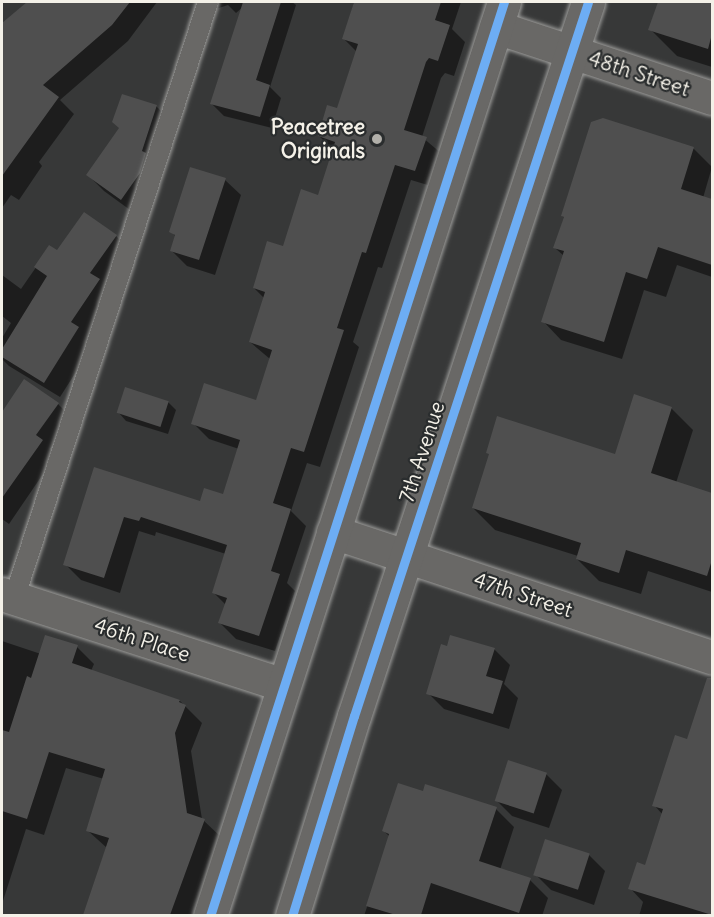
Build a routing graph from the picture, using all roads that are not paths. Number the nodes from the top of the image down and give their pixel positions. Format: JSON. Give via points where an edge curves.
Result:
{"nodes":[{"id":1,"x":208,"y":2,"type":"edge"},
{"id":2,"x":588,"y":2,"type":"edge"},
{"id":3,"x":500,"y":14,"type":"edge"},
{"id":4,"x":573,"y":52,"type":"junction"},
{"id":5,"x":712,"y":98,"type":"edge"},
{"id":6,"x":333,"y":532,"type":"junction"},
{"id":7,"x":406,"y":556,"type":"junction"},
{"id":8,"x":8,"y":597,"type":"edge"},
{"id":9,"x":712,"y":657,"type":"edge"},
{"id":10,"x":283,"y":685,"type":"junction"},
{"id":11,"x":210,"y":915,"type":"edge"},
{"id":12,"x":292,"y":915,"type":"edge"}],
"edges":[{"from":1,"to":8,"type":"lane"},
{"from":2,"to":4,"type":"street","name":"7th Avenue"},
{"from":3,"to":4,"type":"street","name":"48th Street"},
{"from":3,"to":6,"type":"street"},
{"from":4,"to":5,"type":"street","name":"48th Street"},
{"from":4,"to":7,"type":"street","name":"7th Avenue"},
{"from":6,"to":7,"type":"street","name":"47th Street"},
{"from":6,"to":10,"type":"street"},
{"from":7,"to":9,"type":"street","name":"47th Street"},
{"from":7,"to":12,"type":"street","name":"7th Avenue"},
{"from":8,"to":10,"type":"street","name":"46th Place"},
{"from":10,"to":11,"type":"street"}]}
